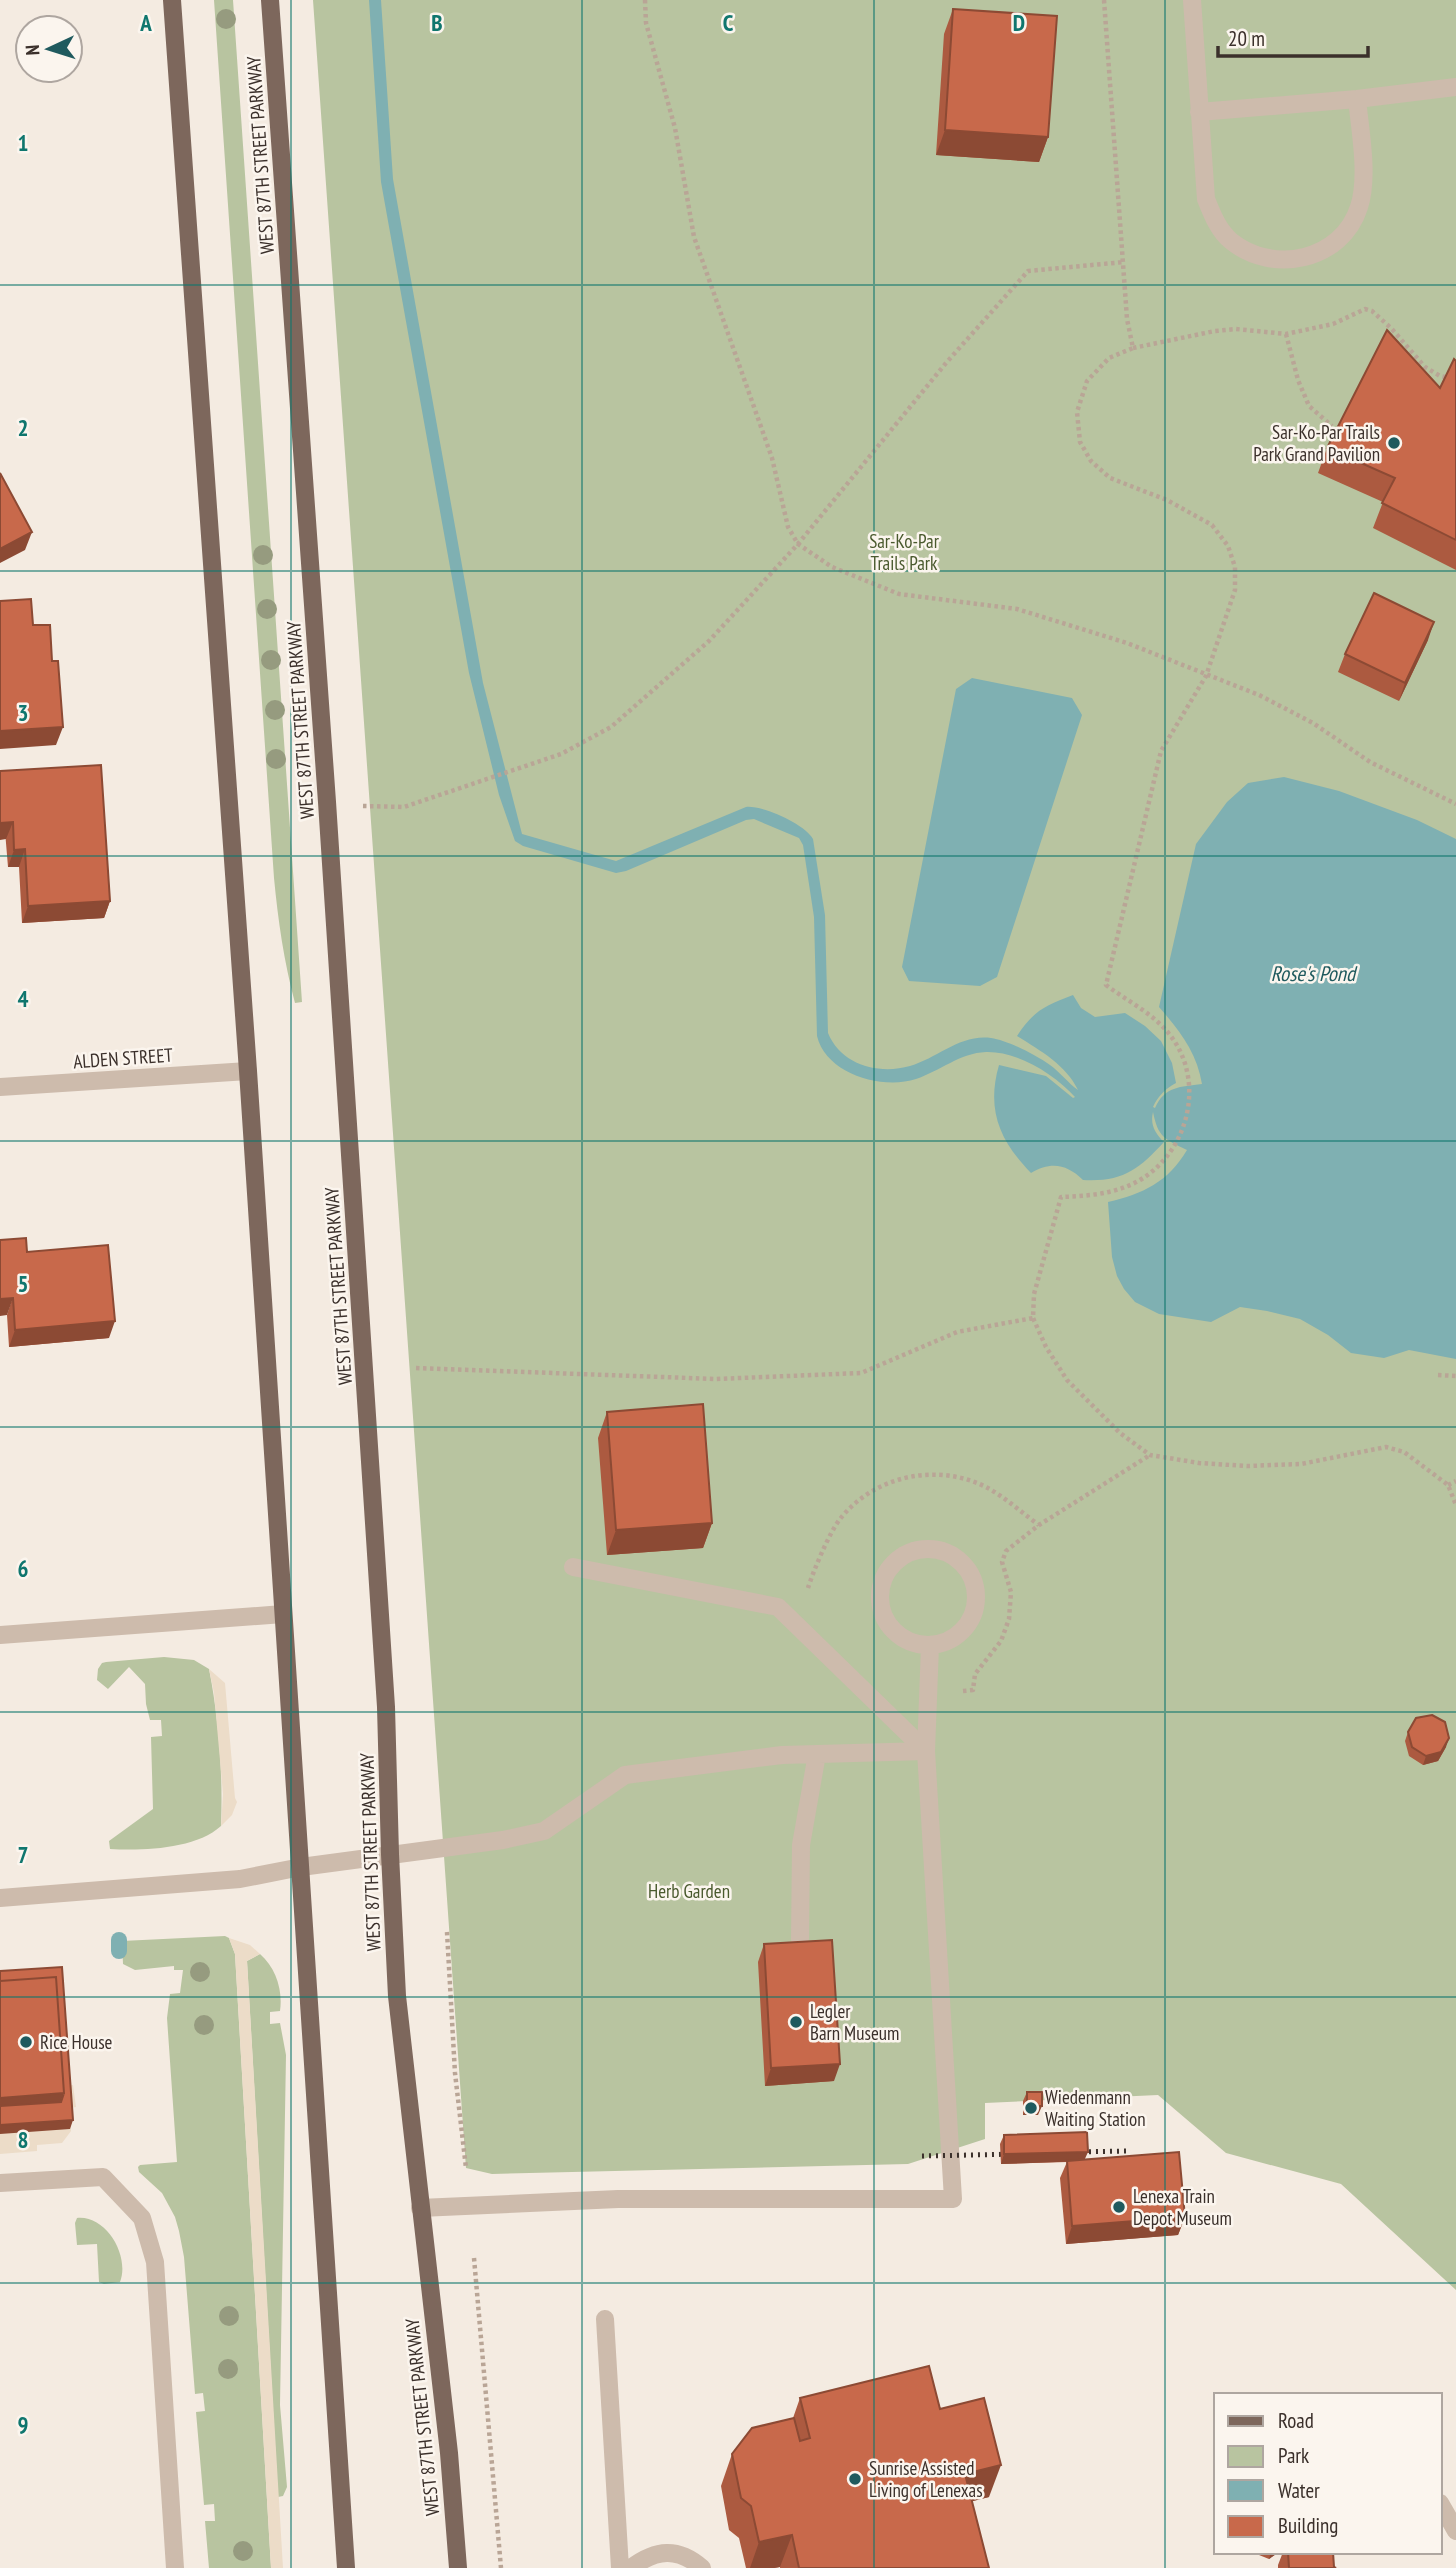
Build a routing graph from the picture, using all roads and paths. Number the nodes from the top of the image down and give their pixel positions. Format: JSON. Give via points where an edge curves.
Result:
{"nodes":[{"id":1,"x":172,"y":0,"type":"edge"},
{"id":2,"x":270,"y":0,"type":"edge"},
{"id":3,"x":645,"y":0,"type":"edge"},
{"id":4,"x":1104,"y":0,"type":"edge"},
{"id":5,"x":1192,"y":0,"type":"edge"},
{"id":6,"x":1456,"y":87,"type":"edge"},
{"id":7,"x":1357,"y":99,"type":"junction"},
{"id":8,"x":1199,"y":112,"type":"junction"},
{"id":9,"x":1124,"y":262,"type":"junction"},
{"id":10,"x":1286,"y":334,"type":"junction"},
{"id":11,"x":1133,"y":348,"type":"junction"},
{"id":12,"x":1456,"y":379,"type":"edge"},
{"id":13,"x":1332,"y":426,"type":"dead end"},
{"id":14,"x":798,"y":544,"type":"junction"},
{"id":15,"x":1206,"y":676,"type":"junction"},
{"id":16,"x":327,"y":802,"type":"junction"},
{"id":17,"x":1456,"y":804,"type":"edge"},
{"id":18,"x":248,"y":1071,"type":"junction"},
{"id":19,"x":0,"y":1087,"type":"edge"},
{"id":20,"x":1033,"y":1318,"type":"junction"},
{"id":21,"x":416,"y":1368,"type":"dead end"},
{"id":22,"x":1438,"y":1375,"type":"dead end"},
{"id":23,"x":1456,"y":1376,"type":"edge"},
{"id":24,"x":1150,"y":1455,"type":"junction"},
{"id":25,"x":1456,"y":1480,"type":"edge"},
{"id":26,"x":1448,"y":1485,"type":"junction"},
{"id":27,"x":1456,"y":1505,"type":"edge"},
{"id":28,"x":1039,"y":1525,"type":"junction"},
{"id":29,"x":573,"y":1567,"type":"dead end"},
{"id":30,"x":283,"y":1614,"type":"junction"},
{"id":31,"x":797,"y":1626,"type":"junction"},
{"id":32,"x":0,"y":1635,"type":"edge"},
{"id":33,"x":930,"y":1646,"type":"junction"},
{"id":34,"x":928,"y":1696,"type":"junction"},
{"id":35,"x":926,"y":1751,"type":"junction"},
{"id":36,"x":817,"y":1754,"type":"junction"},
{"id":37,"x":390,"y":1854,"type":"junction"},
{"id":38,"x":301,"y":1867,"type":"junction"},
{"id":39,"x":0,"y":1898,"type":"edge"},
{"id":40,"x":447,"y":1932,"type":"dead end"},
{"id":41,"x":800,"y":1939,"type":"edge"},
{"id":42,"x":466,"y":2168,"type":"dead end"},
{"id":43,"x":0,"y":2183,"type":"edge"},
{"id":44,"x":420,"y":2208,"type":"junction"},
{"id":45,"x":474,"y":2258,"type":"dead end"},
{"id":46,"x":606,"y":2319,"type":"dead end"},
{"id":47,"x":1442,"y":2506,"type":"edge"},
{"id":48,"x":1456,"y":2531,"type":"edge"},
{"id":49,"x":175,"y":2568,"type":"edge"},
{"id":50,"x":346,"y":2568,"type":"edge"},
{"id":51,"x":458,"y":2568,"type":"edge"},
{"id":52,"x":501,"y":2568,"type":"edge"},
{"id":53,"x":620,"y":2568,"type":"edge"},
{"id":54,"x":631,"y":2568,"type":"edge"},
{"id":55,"x":702,"y":2568,"type":"edge"}],
"edges":[{"from":1,"to":18,"type":"main road"},
{"from":2,"to":16,"type":"main road","name":"WEST 87TH STREET PARKWAY"},
{"from":3,"to":14,"type":"path","via":[[646,23],[676,128],[694,237],[772,458],[788,527]]},
{"from":4,"to":9,"type":"path"},
{"from":5,"to":8,"type":"street"},
{"from":6,"to":7,"type":"street"},
{"from":7,"to":8,"type":"street"},
{"from":7,"to":8,"type":"street","via":[[1364,188],[1359,208],[1350,227],[1333,243],[1292,261],[1269,260],[1247,252],[1228,239],[1215,221],[1206,200]]},
{"from":9,"to":11,"type":"path"},
{"from":9,"to":14,"type":"path","via":[[1028,271]]},
{"from":10,"to":11,"type":"path","via":[[1236,329]]},
{"from":10,"to":12,"type":"path","via":[[1333,324],[1365,309],[1426,367]]},
{"from":10,"to":13,"type":"path","via":[[1309,406]]},
{"from":11,"to":15,"type":"path","via":[[1109,358],[1087,381],[1077,412],[1080,442],[1091,461],[1110,478],[1167,500],[1212,525],[1228,547],[1235,567],[1235,590]]},
{"from":14,"to":15,"type":"path","via":[[832,567],[899,594],[1017,609],[1127,643]]},
{"from":14,"to":16,"type":"path","via":[[709,641],[611,727],[561,754],[404,807]]},
{"from":15,"to":17,"type":"path","via":[[1259,695],[1313,723],[1370,762]]},
{"from":15,"to":20,"type":"path","via":[[1161,751],[1106,985],[1152,1016],[1170,1035],[1188,1079],[1188,1113],[1172,1150],[1139,1181],[1094,1196],[1061,1197],[1034,1294]]},
{"from":16,"to":37,"type":"main road","name":"WEST 87TH STREET PARKWAY","via":[[386,1707]]},
{"from":18,"to":19,"type":"street","name":"ALDEN STREET"},
{"from":18,"to":30,"type":"main road"},
{"from":20,"to":21,"type":"path","via":[[957,1332],[861,1373],[716,1379]]},
{"from":20,"to":24,"type":"path","via":[[1067,1380],[1120,1433]]},
{"from":22,"to":23,"type":"path"},
{"from":24,"to":26,"type":"path","via":[[1247,1466],[1301,1464],[1387,1447],[1404,1452]]},
{"from":24,"to":28,"type":"path"},
{"from":25,"to":26,"type":"path"},
{"from":26,"to":27,"type":"path"},
{"from":28,"to":31,"type":"path","via":[[985,1487],[961,1480],[916,1474],[888,1482],[863,1496],[838,1521],[811,1579]]},
{"from":28,"to":34,"type":"path","via":[[1006,1551],[1002,1562],[1011,1592],[1009,1619],[1001,1641],[975,1675],[973,1690]]},
{"from":29,"to":31,"type":"street","via":[[778,1607]]},
{"from":30,"to":32,"type":"street"},
{"from":30,"to":38,"type":"main road"},
{"from":31,"to":35,"type":"street"},
{"from":33,"to":33,"type":"street","via":[[961,1634],[971,1621],[977,1589],[961,1561],[931,1548],[916,1549],[890,1566],[879,1596],[889,1626],[901,1637]]},
{"from":33,"to":34,"type":"street"},
{"from":34,"to":35,"type":"street"},
{"from":35,"to":36,"type":"street"},
{"from":35,"to":44,"type":"street","via":[[953,2199],[618,2199]]},
{"from":36,"to":37,"type":"street","via":[[625,1775],[544,1831]]},
{"from":36,"to":41,"type":"street","via":[[800,1845]]},
{"from":37,"to":38,"type":"street"},
{"from":37,"to":44,"type":"main road","name":"WEST 87TH STREET PARKWAY","via":[[397,1996]]},
{"from":38,"to":39,"type":"street","via":[[240,1879]]},
{"from":38,"to":50,"type":"main road"},
{"from":40,"to":42,"type":"path"},
{"from":43,"to":49,"type":"street","via":[[103,2177],[142,2218],[155,2262]]},
{"from":44,"to":51,"type":"main road","name":"WEST 87TH STREET PARKWAY"},
{"from":45,"to":52,"type":"path"},
{"from":46,"to":53,"type":"street"},
{"from":47,"to":48,"type":"street"},
{"from":54,"to":55,"type":"street","via":[[659,2554],[678,2553]]}]}
